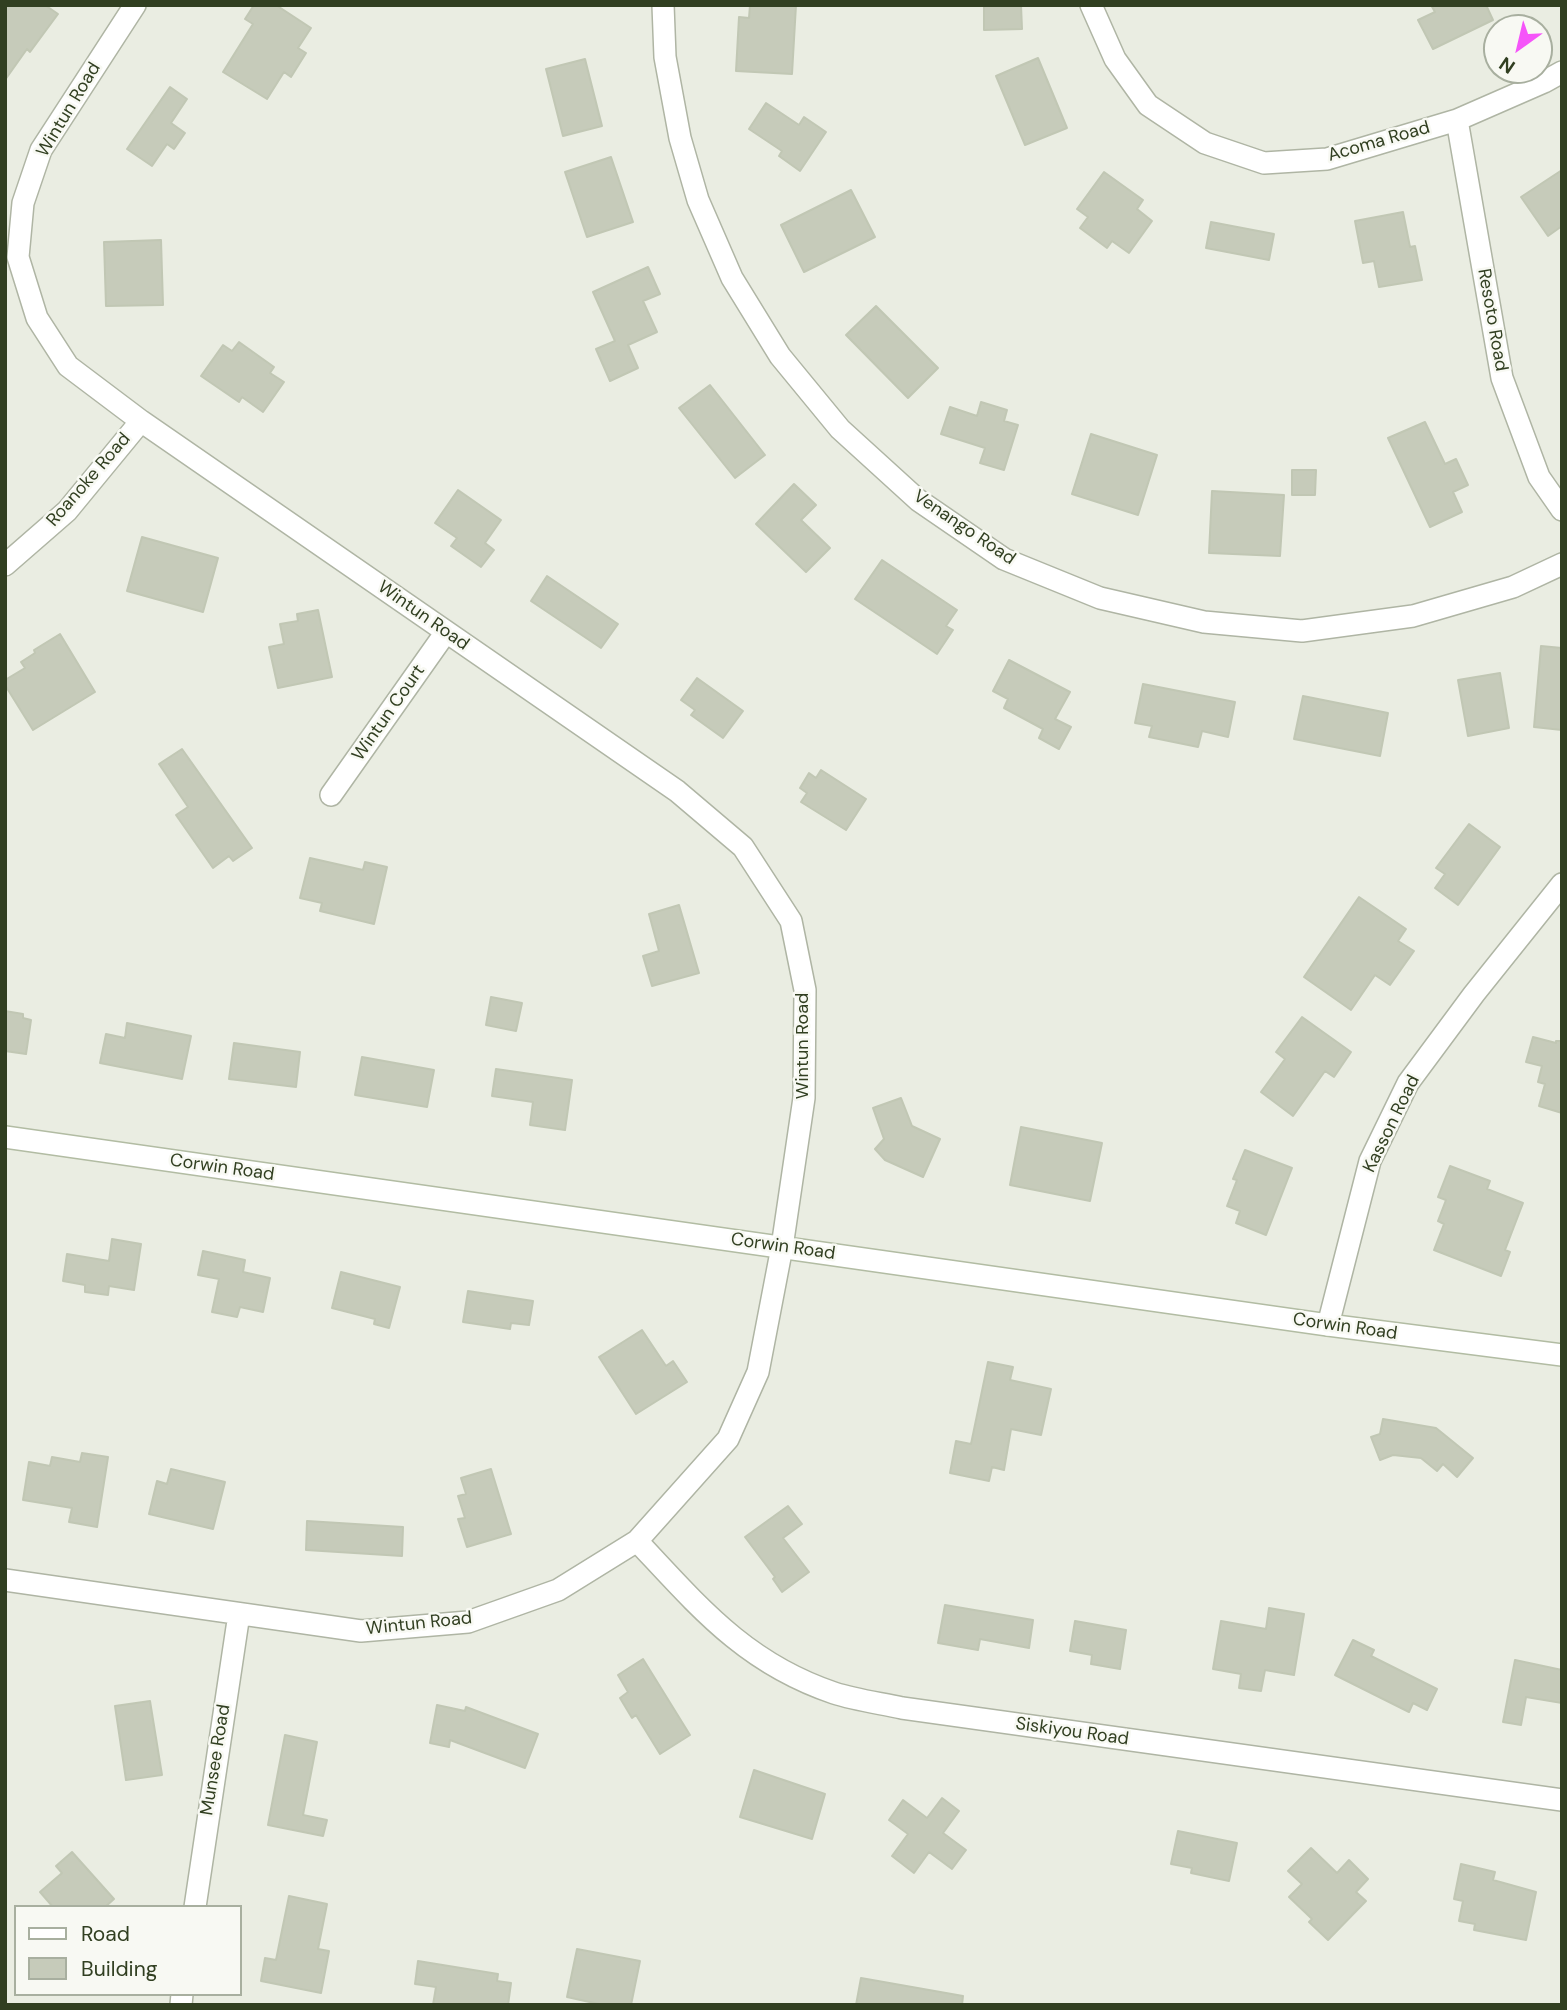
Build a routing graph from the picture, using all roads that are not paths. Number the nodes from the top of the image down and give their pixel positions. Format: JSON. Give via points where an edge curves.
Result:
{"nodes":[{"id":1,"x":135,"y":5,"type":"edge"},
{"id":2,"x":663,"y":5,"type":"edge"},
{"id":3,"x":1091,"y":5,"type":"edge"},
{"id":4,"x":1562,"y":72,"type":"edge"},
{"id":5,"x":1457,"y":120,"type":"junction"},
{"id":6,"x":141,"y":421,"type":"junction"},
{"id":7,"x":1562,"y":510,"type":"edge"},
{"id":8,"x":1562,"y":564,"type":"edge"},
{"id":9,"x":5,"y":565,"type":"edge"},
{"id":10,"x":446,"y":632,"type":"junction"},
{"id":11,"x":331,"y":795,"type":"dead end"},
{"id":12,"x":1562,"y":884,"type":"edge"},
{"id":13,"x":5,"y":1138,"type":"edge"},
{"id":14,"x":782,"y":1247,"type":"junction"},
{"id":15,"x":1328,"y":1325,"type":"junction"},
{"id":16,"x":1562,"y":1355,"type":"edge"},
{"id":17,"x":637,"y":1541,"type":"junction"},
{"id":18,"x":5,"y":1580,"type":"edge"},
{"id":19,"x":239,"y":1614,"type":"junction"},
{"id":20,"x":1562,"y":1800,"type":"edge"},
{"id":21,"x":195,"y":1905,"type":"edge"}],
"edges":[{"from":1,"to":6,"type":"street","name":"Wintun Road","via":[[41,150],[23,203],[18,257],[37,318],[68,366]]},
{"from":2,"to":8,"type":"street","name":"Venango Road","via":[[665,57],[698,201],[732,278],[780,356],[840,429],[918,500],[1004,559],[1100,598],[1204,622],[1302,631],[1413,616],[1513,587]]},
{"from":3,"to":5,"type":"street","name":"Acoma Road","via":[[1115,59],[1148,105],[1205,143],[1264,163],[1326,159]]},
{"from":4,"to":5,"type":"street","name":"Acoma Road"},
{"from":5,"to":7,"type":"street","name":"Resoto Road","via":[[1502,378],[1539,477]]},
{"from":6,"to":9,"type":"street","name":"Roanoke Road","via":[[67,511]]},
{"from":6,"to":10,"type":"street","name":"Wintun Road"},
{"from":10,"to":11,"type":"street","name":"Wintun Court"},
{"from":10,"to":14,"type":"street","name":"Wintun Road","via":[[677,791],[743,847],[791,921],[805,990],[804,1098]]},
{"from":12,"to":15,"type":"street","name":"Kasson Road","via":[[1408,1083],[1370,1161]]},
{"from":13,"to":14,"type":"street","name":"Corwin Road"},
{"from":14,"to":15,"type":"street","name":"Corwin Road"},
{"from":14,"to":17,"type":"street","name":"Wintun Road","via":[[758,1371],[728,1438]]},
{"from":15,"to":16,"type":"street","name":"Corwin Road"},
{"from":17,"to":19,"type":"street","name":"Wintun Road","via":[[558,1590],[468,1622],[361,1631]]},
{"from":17,"to":20,"type":"street","name":"Siskiyou Road","via":[[742,1646],[787,1674],[835,1693],[902,1708]]},
{"from":18,"to":19,"type":"street","name":"Wintun Road"},
{"from":19,"to":21,"type":"street","name":"Munsee Road"}]}
